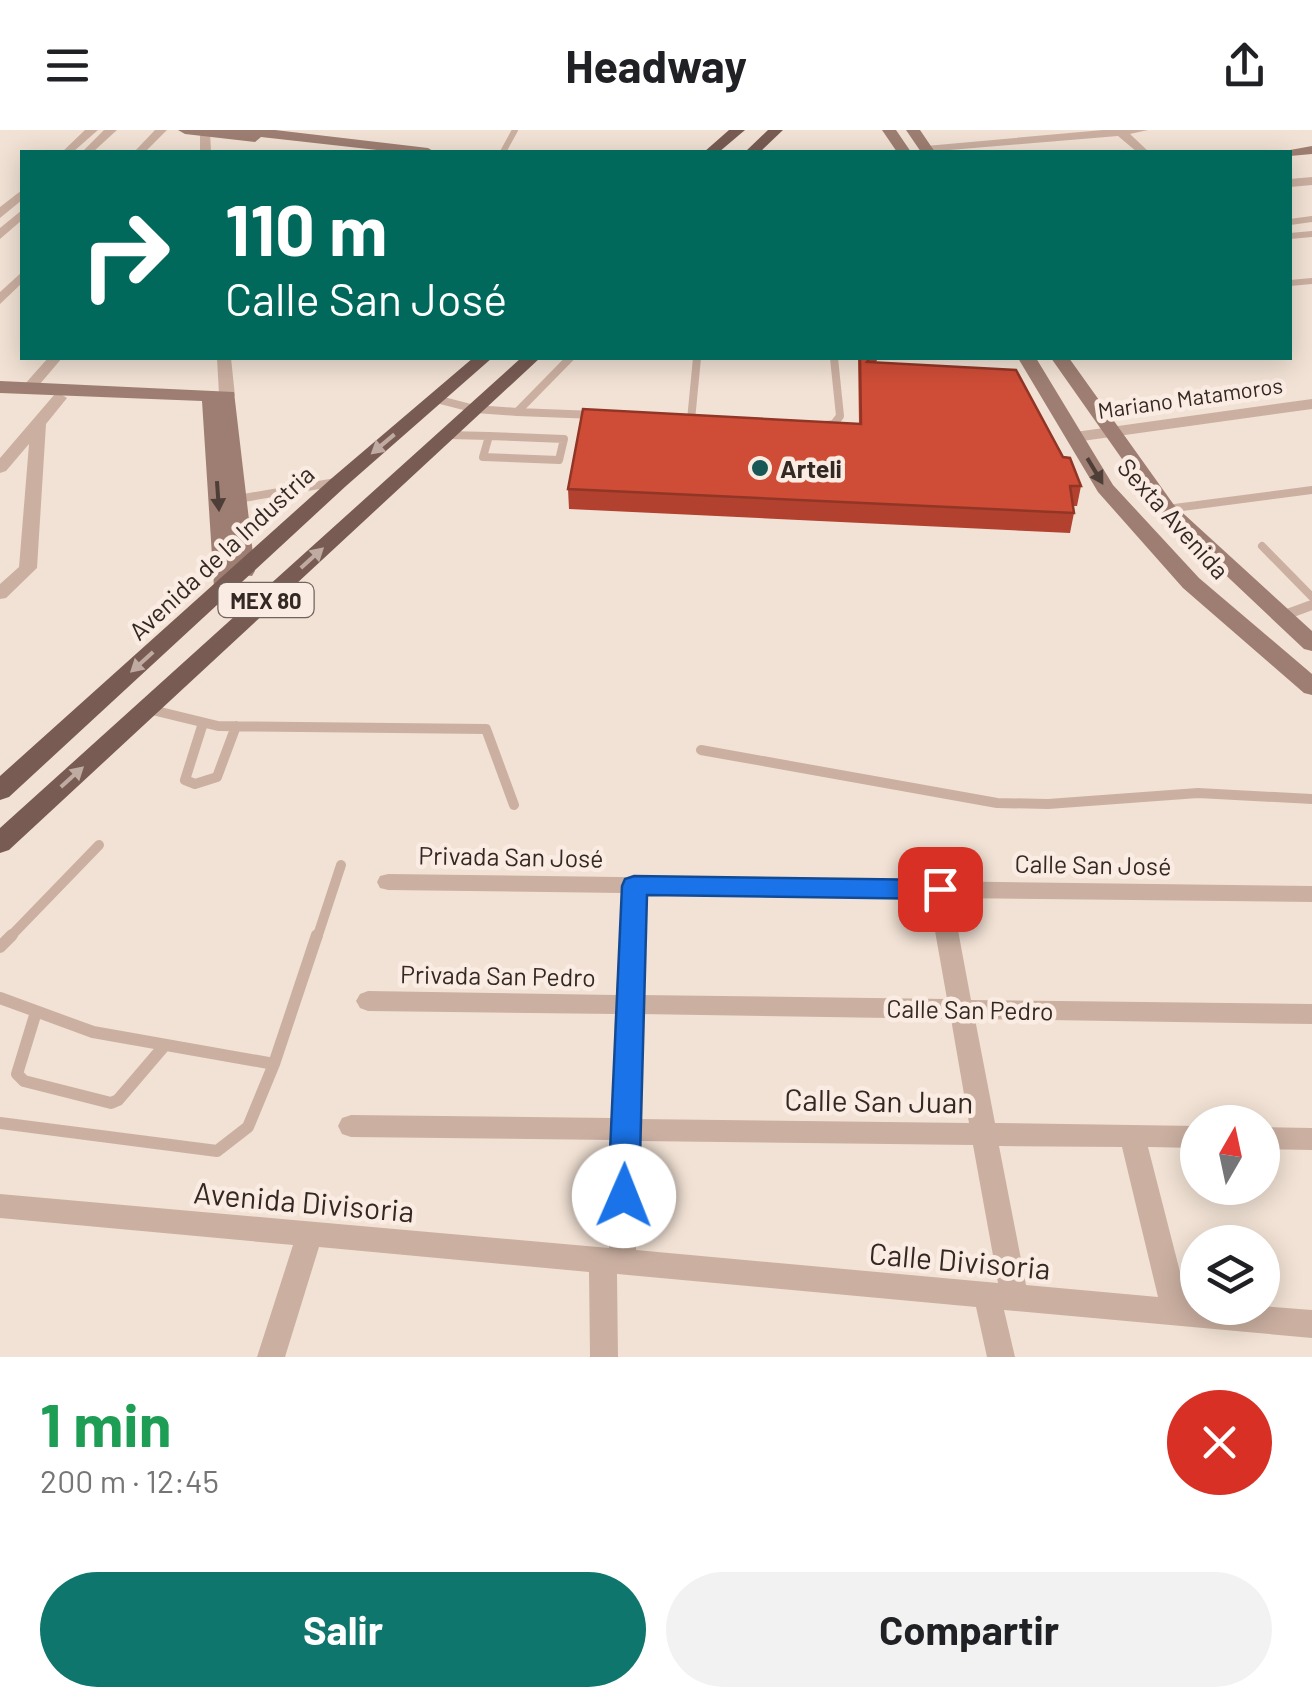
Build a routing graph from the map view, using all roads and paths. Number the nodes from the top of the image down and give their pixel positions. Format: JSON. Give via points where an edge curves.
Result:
{"nodes":[{"id":1,"x":161,"y":130,"type":"edge"},
{"id":2,"x":185,"y":130,"type":"edge"},
{"id":3,"x":238,"y":130,"type":"edge"},
{"id":4,"x":738,"y":130,"type":"edge"},
{"id":5,"x":776,"y":130,"type":"edge"},
{"id":6,"x":1142,"y":130,"type":"edge"},
{"id":7,"x":1119,"y":131,"type":"edge"},
{"id":8,"x":204,"y":132,"type":"edge"},
{"id":9,"x":97,"y":134,"type":"edge"},
{"id":10,"x":70,"y":150,"type":"edge"},
{"id":11,"x":142,"y":150,"type":"edge"},
{"id":12,"x":357,"y":150,"type":"edge"},
{"id":13,"x":411,"y":150,"type":"edge"},
{"id":14,"x":714,"y":150,"type":"edge"},
{"id":15,"x":754,"y":150,"type":"edge"},
{"id":16,"x":937,"y":150,"type":"edge"},
{"id":17,"x":1141,"y":150,"type":"edge"},
{"id":18,"x":20,"y":196,"type":"edge"},
{"id":19,"x":0,"y":214,"type":"edge"},
{"id":20,"x":20,"y":216,"type":"edge"},
{"id":21,"x":0,"y":235,"type":"edge"},
{"id":22,"x":20,"y":278,"type":"edge"},
{"id":23,"x":0,"y":300,"type":"edge"},
{"id":24,"x":54,"y":360,"type":"edge"},
{"id":25,"x":224,"y":360,"type":"edge"},
{"id":26,"x":481,"y":360,"type":"edge"},
{"id":27,"x":529,"y":360,"type":"edge"},
{"id":28,"x":568,"y":360,"type":"edge"},
{"id":29,"x":697,"y":360,"type":"edge"},
{"id":30,"x":834,"y":360,"type":"edge"},
{"id":31,"x":1028,"y":360,"type":"edge"},
{"id":32,"x":1061,"y":360,"type":"edge"},
{"id":33,"x":0,"y":387,"type":"edge"},
{"id":34,"x":44,"y":393,"type":"junction"},
{"id":35,"x":0,"y":396,"type":"edge"},
{"id":36,"x":436,"y":399,"type":"junction"},
{"id":37,"x":219,"y":400,"type":"junction"},
{"id":38,"x":1312,"y":404,"type":"edge"},
{"id":39,"x":475,"y":409,"type":"junction"},
{"id":40,"x":517,"y":412,"type":"junction"},
{"id":41,"x":614,"y":416,"type":"edge"},
{"id":42,"x":672,"y":419,"type":"edge"},
{"id":43,"x":691,"y":420,"type":"junction"},
{"id":44,"x":38,"y":422,"type":"junction"},
{"id":45,"x":711,"y":422,"type":"edge"},
{"id":46,"x":811,"y":428,"type":"edge"},
{"id":47,"x":1108,"y":429,"type":"junction"},
{"id":48,"x":448,"y":434,"type":"junction"},
{"id":49,"x":489,"y":436,"type":"junction"},
{"id":50,"x":1075,"y":436,"type":"junction"},
{"id":51,"x":0,"y":468,"type":"edge"},
{"id":52,"x":338,"y":482,"type":"junction"},
{"id":53,"x":1312,"y":490,"type":"edge"},
{"id":54,"x":238,"y":500,"type":"junction"},
{"id":55,"x":1167,"y":509,"type":"junction"},
{"id":56,"x":1262,"y":546,"type":"dead end"},
{"id":57,"x":244,"y":571,"type":"junction"},
{"id":58,"x":225,"y":587,"type":"junction"},
{"id":59,"x":0,"y":594,"type":"edge"},
{"id":60,"x":1312,"y":597,"type":"edge"},
{"id":61,"x":1312,"y":606,"type":"edge"},
{"id":62,"x":1280,"y":617,"type":"junction"},
{"id":63,"x":1312,"y":644,"type":"edge"},
{"id":64,"x":1312,"y":687,"type":"edge"},
{"id":65,"x":147,"y":709,"type":"junction"},
{"id":66,"x":203,"y":724,"type":"junction"},
{"id":67,"x":236,"y":726,"type":"junction"},
{"id":68,"x":701,"y":750,"type":"dead end"},
{"id":69,"x":0,"y":791,"type":"edge"},
{"id":70,"x":1312,"y":799,"type":"edge"},
{"id":71,"x":514,"y":805,"type":"dead end"},
{"id":72,"x":0,"y":842,"type":"edge"},
{"id":73,"x":99,"y":845,"type":"dead end"},
{"id":74,"x":341,"y":865,"type":"dead end"},
{"id":75,"x":388,"y":882,"type":"dead end"},
{"id":76,"x":634,"y":886,"type":"junction"},
{"id":77,"x":940,"y":889,"type":"junction"},
{"id":78,"x":1312,"y":894,"type":"edge"},
{"id":79,"x":0,"y":947,"type":"edge"},
{"id":80,"x":0,"y":998,"type":"edge"},
{"id":81,"x":368,"y":1000,"type":"dead end"},
{"id":82,"x":628,"y":1004,"type":"junction"},
{"id":83,"x":961,"y":1009,"type":"junction"},
{"id":84,"x":36,"y":1012,"type":"junction"},
{"id":85,"x":1312,"y":1014,"type":"edge"},
{"id":86,"x":165,"y":1045,"type":"junction"},
{"id":87,"x":274,"y":1064,"type":"junction"},
{"id":88,"x":0,"y":1123,"type":"edge"},
{"id":89,"x":351,"y":1126,"type":"dead end"},
{"id":90,"x":625,"y":1130,"type":"junction"},
{"id":91,"x":984,"y":1134,"type":"junction"},
{"id":92,"x":1132,"y":1136,"type":"junction"},
{"id":93,"x":1180,"y":1137,"type":"edge"},
{"id":94,"x":1280,"y":1138,"type":"edge"},
{"id":95,"x":1312,"y":1138,"type":"edge"},
{"id":96,"x":0,"y":1206,"type":"edge"},
{"id":97,"x":310,"y":1234,"type":"junction"},
{"id":98,"x":612,"y":1261,"type":"junction"},
{"id":99,"x":1000,"y":1296,"type":"junction"},
{"id":100,"x":1176,"y":1312,"type":"junction"},
{"id":101,"x":1312,"y":1324,"type":"edge"},
{"id":102,"x":272,"y":1357,"type":"edge"},
{"id":103,"x":604,"y":1357,"type":"edge"},
{"id":104,"x":1000,"y":1357,"type":"edge"}],
"edges":[{"from":1,"to":11,"type":"street"},
{"from":2,"to":8,"type":"street"},
{"from":3,"to":13,"type":"street"},
{"from":4,"to":14,"type":"main road"},
{"from":5,"to":15,"type":"main road"},
{"from":6,"to":7,"type":"street"},
{"from":7,"to":16,"type":"street"},
{"from":7,"to":17,"type":"street"},
{"from":8,"to":12,"type":"street"},
{"from":9,"to":10,"type":"street"},
{"from":18,"to":19,"type":"street"},
{"from":20,"to":21,"type":"street"},
{"from":22,"to":23,"type":"street"},
{"from":24,"to":34,"type":"street"},
{"from":25,"to":37,"type":"street"},
{"from":26,"to":36,"type":"main road","name":"Avenida de la Industria","number":"MEX 80"},
{"from":27,"to":39,"type":"main road","number":"MEX 80"},
{"from":28,"to":40,"type":"lane"},
{"from":29,"to":43,"type":"lane"},
{"from":30,"to":46,"type":"lane","via":[[840,416],[834,424]]},
{"from":31,"to":50,"type":"street","name":"Sexta Avenida"},
{"from":32,"to":47,"type":"street","name":"Sexta Avenida"},
{"from":33,"to":34,"type":"street"},
{"from":34,"to":35,"type":"street"},
{"from":34,"to":37,"type":"street"},
{"from":34,"to":44,"type":"street"},
{"from":36,"to":39,"type":"lane"},
{"from":36,"to":52,"type":"main road","name":"Avenida de la Industria","number":"MEX 80","one_way":true},
{"from":37,"to":54,"type":"street"},
{"from":37,"to":58,"type":"street","one_way":true},
{"from":38,"to":47,"type":"street","name":"Mariano Matamoros"},
{"from":39,"to":40,"type":"lane"},
{"from":39,"to":48,"type":"main road","number":"MEX 80"},
{"from":40,"to":41,"type":"lane"},
{"from":42,"to":43,"type":"lane"},
{"from":43,"to":45,"type":"lane"},
{"from":44,"to":51,"type":"street"},
{"from":44,"to":59,"type":"street","via":[[28,568]]},
{"from":47,"to":50,"type":"street","name":"Mariano Matamoros"},
{"from":47,"to":55,"type":"street","name":"Sexta Avenida"},
{"from":48,"to":49,"type":"lane"},
{"from":65,"to":48,"type":"main road","number":"MEX 80","one_way":true},
{"from":49,"to":49,"type":"lane","via":[[483,457],[558,460],[564,440]]},
{"from":50,"to":64,"type":"street","name":"Sexta Avenida","one_way":true,"via":[[1106,488],[1191,583]]},
{"from":52,"to":54,"type":"lane"},
{"from":52,"to":57,"type":"main road","name":"Avenida de la Industria","number":"MEX 80"},
{"from":53,"to":55,"type":"lane"},
{"from":54,"to":57,"type":"street"},
{"from":55,"to":62,"type":"street","name":"Sexta Avenida"},
{"from":56,"to":60,"type":"lane"},
{"from":57,"to":58,"type":"main road","name":"Avenida de la Industria","number":"MEX 80"},
{"from":58,"to":69,"type":"main road","name":"Avenida de la Industria","number":"MEX 80","one_way":true},
{"from":61,"to":62,"type":"lane"},
{"from":62,"to":63,"type":"street","name":"Sexta Avenida"},
{"from":65,"to":66,"type":"lane"},
{"from":72,"to":65,"type":"main road","number":"MEX 80","one_way":true},
{"from":66,"to":67,"type":"lane"},
{"from":66,"to":67,"type":"lane","via":[[185,780],[196,784],[218,777]]},
{"from":67,"to":71,"type":"lane","via":[[486,730]]},
{"from":68,"to":70,"type":"lane","via":[[997,803],[1198,793]]},
{"from":73,"to":79,"type":"lane"},
{"from":74,"to":87,"type":"lane"},
{"from":75,"to":76,"type":"street","name":"Privada San José"},
{"from":76,"to":77,"type":"street","name":"Calle San José"},
{"from":76,"to":82,"type":"street"},
{"from":77,"to":78,"type":"street","name":"Calle San José"},
{"from":77,"to":83,"type":"street"},
{"from":80,"to":84,"type":"lane"},
{"from":81,"to":82,"type":"street","name":"Privada San Pedro"},
{"from":82,"to":83,"type":"street","name":"Calle San Pedro"},
{"from":82,"to":90,"type":"street"},
{"from":83,"to":85,"type":"street","name":"Calle San Pedro"},
{"from":83,"to":91,"type":"street"},
{"from":84,"to":86,"type":"lane","via":[[93,1032]]},
{"from":84,"to":86,"type":"lane","via":[[17,1074],[24,1081],[112,1103]]},
{"from":86,"to":87,"type":"lane"},
{"from":87,"to":88,"type":"lane","via":[[249,1129],[217,1151]]},
{"from":89,"to":90,"type":"street","name":"Calle San Juan"},
{"from":90,"to":91,"type":"street","name":"Calle San Juan"},
{"from":90,"to":98,"type":"street"},
{"from":91,"to":92,"type":"street","name":"Calle San Juan"},
{"from":91,"to":99,"type":"street"},
{"from":92,"to":93,"type":"street","name":"Calle San Juan"},
{"from":92,"to":100,"type":"street"},
{"from":94,"to":95,"type":"street"},
{"from":96,"to":97,"type":"street","name":"Avenida Divisoria"},
{"from":97,"to":98,"type":"street","name":"Avenida Divisoria"},
{"from":97,"to":102,"type":"street"},
{"from":98,"to":99,"type":"street","name":"Calle Divisoria"},
{"from":98,"to":103,"type":"street"},
{"from":99,"to":100,"type":"street","name":"Calle Divisoria"},
{"from":99,"to":104,"type":"street"},
{"from":100,"to":101,"type":"street","name":"Calle Divisoria"}]}
